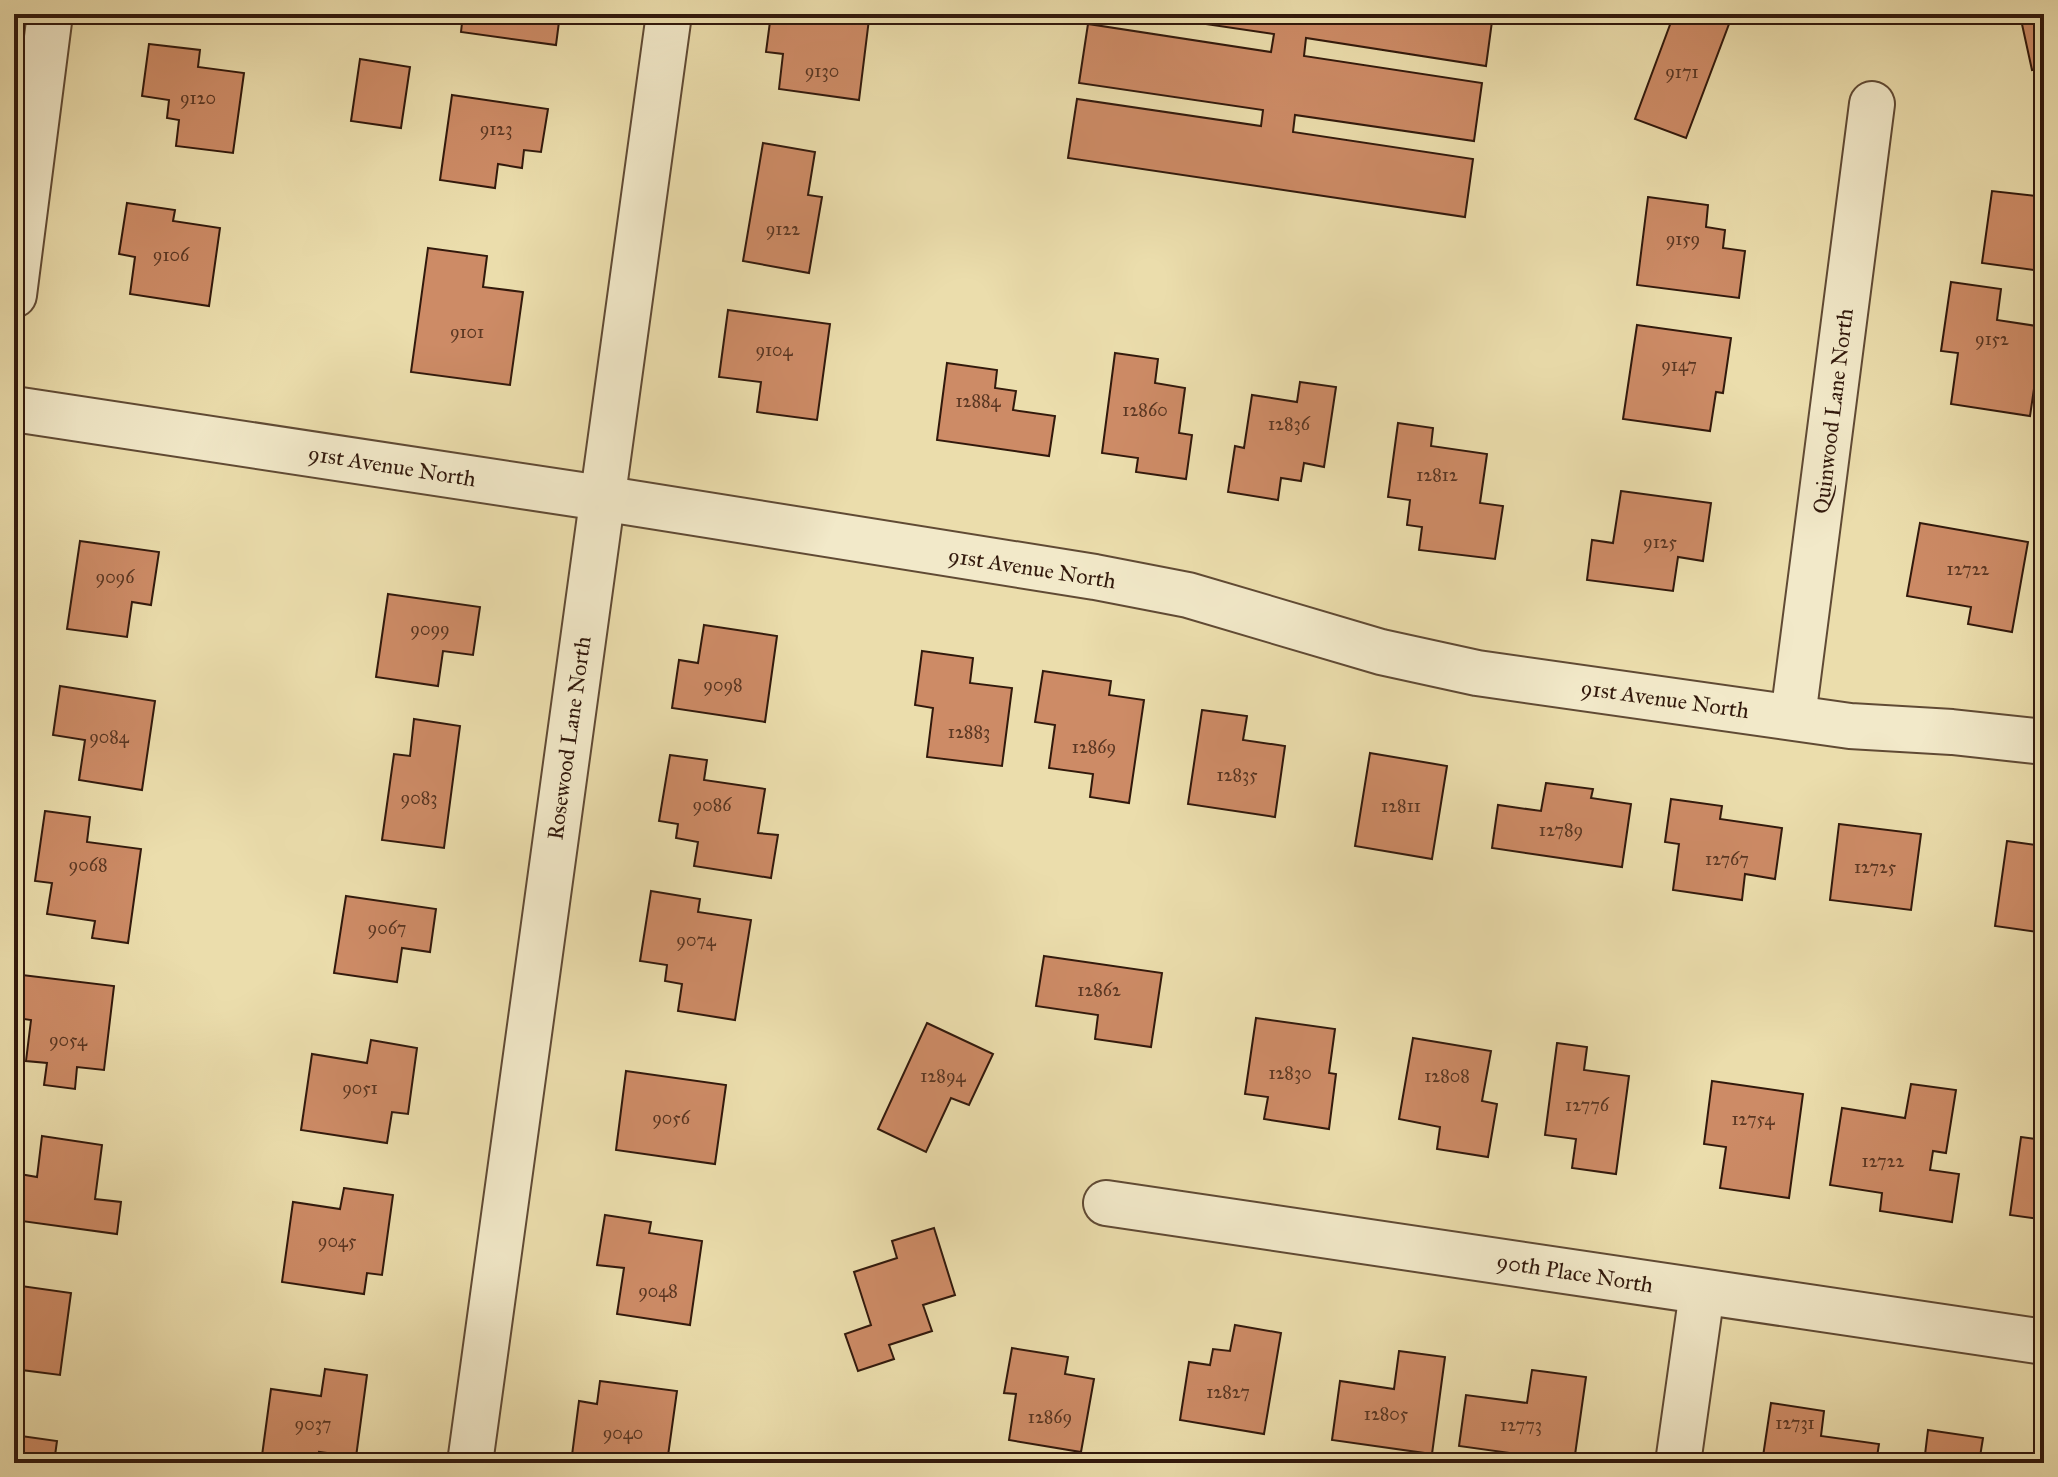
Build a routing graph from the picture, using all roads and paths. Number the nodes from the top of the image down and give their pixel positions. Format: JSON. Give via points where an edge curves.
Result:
{"nodes":[{"id":1,"x":50,"y":14,"type":"edge"},
{"id":2,"x":669,"y":14,"type":"edge"},
{"id":3,"x":1872,"y":104,"type":"dead end"},
{"id":4,"x":14,"y":295,"type":"edge"},
{"id":5,"x":14,"y":409,"type":"edge"},
{"id":6,"x":601,"y":498,"type":"junction"},
{"id":7,"x":1793,"y":717,"type":"junction"},
{"id":8,"x":2044,"y":742,"type":"edge"},
{"id":9,"x":1106,"y":1203,"type":"dead end"},
{"id":10,"x":1702,"y":1292,"type":"junction"},
{"id":11,"x":2044,"y":1342,"type":"edge"},
{"id":12,"x":470,"y":1463,"type":"edge"},
{"id":13,"x":1678,"y":1463,"type":"edge"}],
"edges":[{"from":1,"to":4,"type":"street"},
{"from":2,"to":6,"type":"street","name":"Rosewood Lane North"},
{"from":3,"to":7,"type":"street","name":"Quinwood Lane North"},
{"from":5,"to":6,"type":"street","name":"91st Avenue North"},
{"from":6,"to":7,"type":"street","name":"91st Avenue North","via":[[1188,595],[1381,652],[1477,673]]},
{"from":6,"to":12,"type":"street","name":"Rosewood Lane North"},
{"from":7,"to":8,"type":"street","name":"91st Avenue North"},
{"from":9,"to":10,"type":"street","name":"90th Place North"},
{"from":10,"to":11,"type":"street","name":"90th Place North"},
{"from":10,"to":13,"type":"street"}]}
